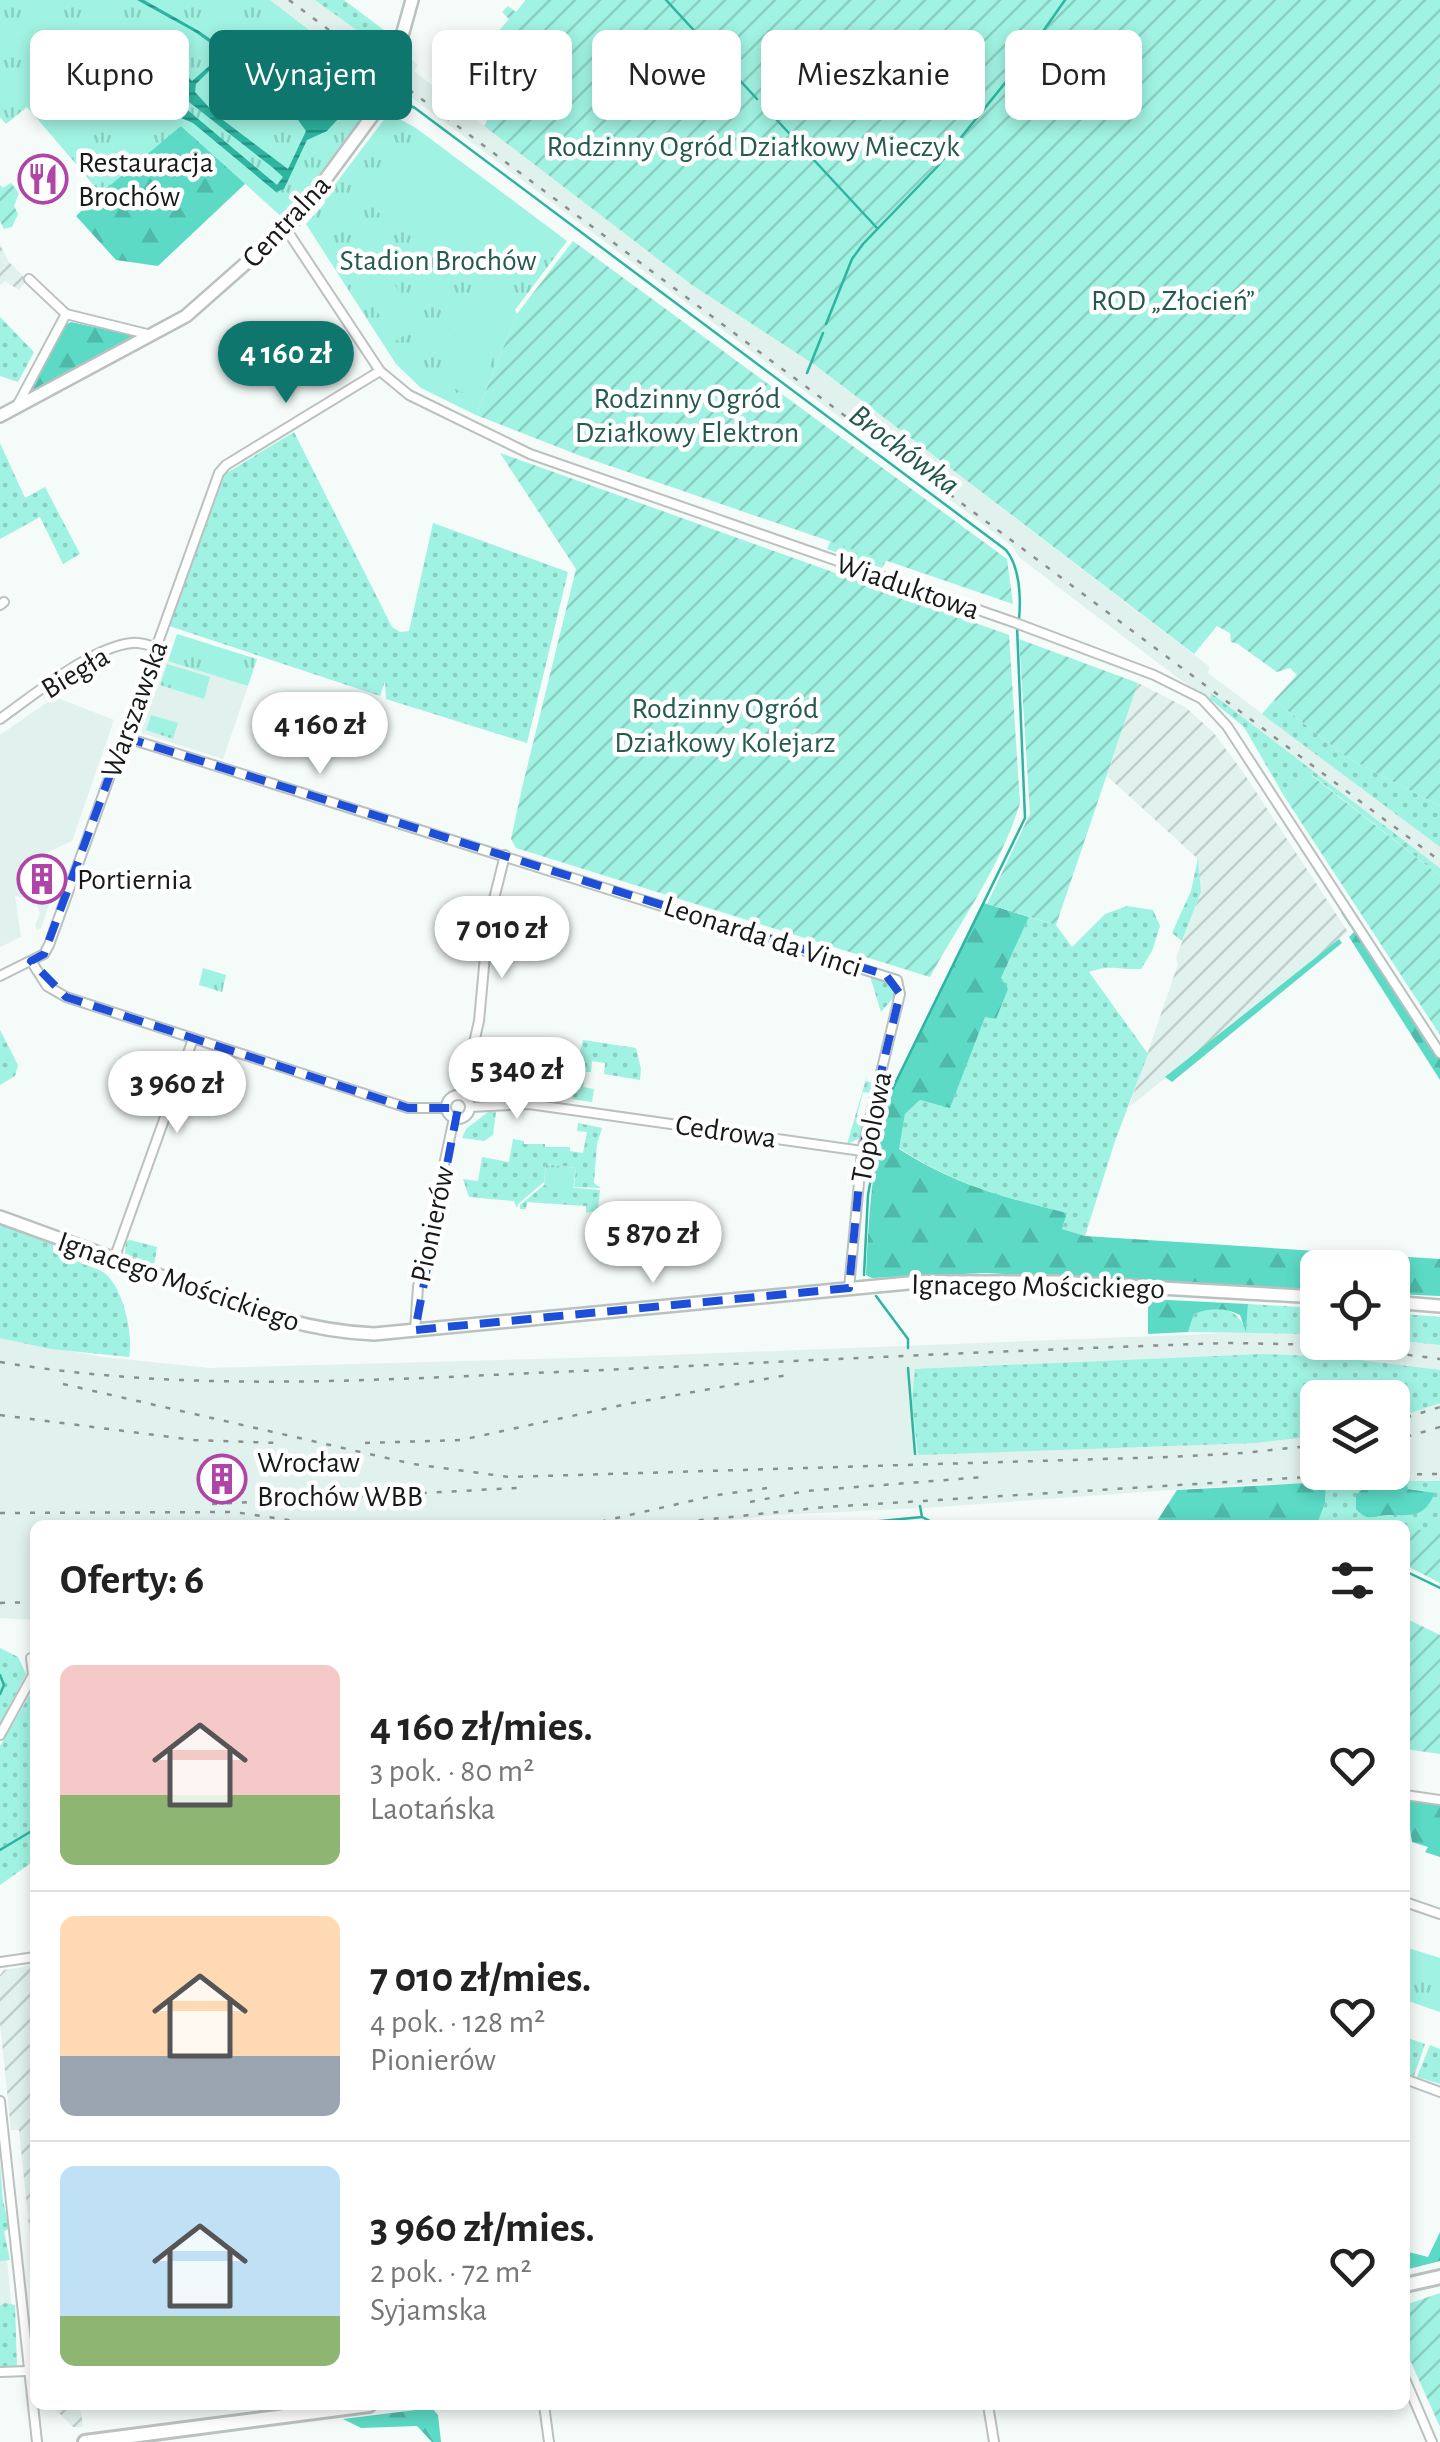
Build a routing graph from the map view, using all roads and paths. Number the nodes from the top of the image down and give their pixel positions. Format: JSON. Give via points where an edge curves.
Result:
{"nodes":[{"id":1,"x":412,"y":0,"type":"edge"},
{"id":2,"x":286,"y":229,"type":"junction"},
{"id":3,"x":29,"y":278,"type":"dead end"},
{"id":4,"x":66,"y":314,"type":"junction"},
{"id":5,"x":151,"y":334,"type":"junction"},
{"id":6,"x":380,"y":371,"type":"junction"},
{"id":7,"x":16,"y":407,"type":"junction"},
{"id":8,"x":0,"y":416,"type":"edge"},
{"id":9,"x":155,"y":647,"type":"junction"},
{"id":10,"x":0,"y":719,"type":"edge"},
{"id":11,"x":124,"y":736,"type":"junction"},
{"id":12,"x":505,"y":855,"type":"junction"},
{"id":13,"x":31,"y":961,"type":"junction"},
{"id":14,"x":886,"y":975,"type":"joint"},
{"id":15,"x":0,"y":976,"type":"edge"},
{"id":16,"x":192,"y":1039,"type":"junction"},
{"id":17,"x":1440,"y":1053,"type":"edge"},
{"id":18,"x":462,"y":1095,"type":"junction"},
{"id":19,"x":470,"y":1106,"type":"junction"},
{"id":20,"x":446,"y":1108,"type":"junction"},
{"id":21,"x":454,"y":1118,"type":"junction"},
{"id":22,"x":862,"y":1151,"type":"junction"},
{"id":23,"x":0,"y":1217,"type":"edge"},
{"id":24,"x":114,"y":1259,"type":"junction"},
{"id":25,"x":850,"y":1288,"type":"junction"},
{"id":26,"x":1300,"y":1295,"type":"edge"},
{"id":27,"x":1410,"y":1304,"type":"edge"},
{"id":28,"x":1440,"y":1306,"type":"edge"},
{"id":29,"x":415,"y":1330,"type":"junction"},
{"id":30,"x":30,"y":1680,"type":"edge"},
{"id":31,"x":0,"y":1735,"type":"edge"},
{"id":32,"x":1410,"y":1796,"type":"edge"},
{"id":33,"x":1440,"y":1800,"type":"edge"},
{"id":34,"x":1410,"y":1904,"type":"edge"},
{"id":35,"x":1440,"y":1914,"type":"edge"},
{"id":36,"x":30,"y":1958,"type":"edge"},
{"id":37,"x":0,"y":1962,"type":"edge"},
{"id":38,"x":1410,"y":2082,"type":"edge"},
{"id":39,"x":1440,"y":2092,"type":"edge"},
{"id":40,"x":0,"y":2101,"type":"edge"},
{"id":41,"x":1440,"y":2276,"type":"edge"},
{"id":42,"x":1410,"y":2285,"type":"edge"},
{"id":43,"x":0,"y":2372,"type":"edge"},
{"id":44,"x":28,"y":2372,"type":"junction"},
{"id":45,"x":30,"y":2388,"type":"edge"},
{"id":46,"x":1410,"y":2391,"type":"edge"},
{"id":47,"x":33,"y":2410,"type":"edge"},
{"id":48,"x":314,"y":2410,"type":"edge"},
{"id":49,"x":545,"y":2410,"type":"edge"},
{"id":50,"x":989,"y":2410,"type":"edge"},
{"id":51,"x":37,"y":2442,"type":"edge"},
{"id":52,"x":85,"y":2442,"type":"edge"},
{"id":53,"x":549,"y":2442,"type":"edge"},
{"id":54,"x":994,"y":2442,"type":"edge"},
{"id":55,"x":1432,"y":2442,"type":"edge"}],
"edges":[{"from":1,"to":2,"type":"street","name":"Centralna","via":[[384,100]]},
{"from":2,"to":5,"type":"street","name":"Centralna","via":[[203,304]]},
{"from":2,"to":6,"type":"street","name":"Wiaduktowa"},
{"from":3,"to":4,"type":"street"},
{"from":4,"to":5,"type":"street"},
{"from":4,"to":7,"type":"street"},
{"from":5,"to":7,"type":"street","name":"Centralna"},
{"from":6,"to":9,"type":"street","name":"Warszawska","via":[[219,472]]},
{"from":6,"to":17,"type":"street","name":"Wiaduktowa","via":[[409,395],[530,454],[1023,625],[1202,699],[1215,709]]},
{"from":7,"to":8,"type":"street","name":"Centralna"},
{"from":9,"to":10,"type":"street","name":"Biegła","via":[[138,642],[99,654]]},
{"from":9,"to":11,"type":"street","name":"Warszawska"},
{"from":11,"to":12,"type":"street","name":"Leonarda da Vinci"},
{"from":11,"to":13,"type":"street","name":"Warszawska","via":[[49,946]]},
{"from":12,"to":14,"type":"street","name":"Leonarda da Vinci"},
{"from":12,"to":18,"type":"street"},
{"from":13,"to":15,"type":"street"},
{"from":13,"to":16,"type":"street","via":[[56,992]]},
{"from":14,"to":22,"type":"street","name":"Topolowa","via":[[898,982],[900,994]]},
{"from":16,"to":20,"type":"street","via":[[408,1108]]},
{"from":16,"to":24,"type":"street"},
{"from":18,"to":19,"type":"street"},
{"from":18,"to":20,"type":"street","via":[[452,1096]]},
{"from":19,"to":21,"type":"street","via":[[467,1115]]},
{"from":19,"to":22,"type":"street","name":"Cedrowa","via":[[529,1104]]},
{"from":20,"to":21,"type":"street"},
{"from":21,"to":29,"type":"street","name":"Pionierów"},
{"from":22,"to":25,"type":"street","name":"Topolowa"},
{"from":23,"to":24,"type":"street","name":"Ignacego Mościckiego"},
{"from":24,"to":29,"type":"street","name":"Ignacego Mościckiego","via":[[290,1323],[331,1332]]},
{"from":25,"to":26,"type":"street","name":"Ignacego Mościckiego","via":[[986,1280]]},
{"from":25,"to":29,"type":"street","name":"Ignacego Mościckiego"},
{"from":27,"to":28,"type":"street"},
{"from":30,"to":31,"type":"street"},
{"from":32,"to":33,"type":"street"},
{"from":34,"to":35,"type":"street"},
{"from":36,"to":37,"type":"street"},
{"from":38,"to":39,"type":"street"},
{"from":40,"to":44,"type":"street"},
{"from":41,"to":42,"type":"main road"},
{"from":43,"to":44,"type":"street"},
{"from":44,"to":45,"type":"street"},
{"from":46,"to":55,"type":"street"},
{"from":47,"to":51,"type":"street"},
{"from":48,"to":52,"type":"main road"},
{"from":49,"to":53,"type":"street"},
{"from":50,"to":54,"type":"street"}]}
